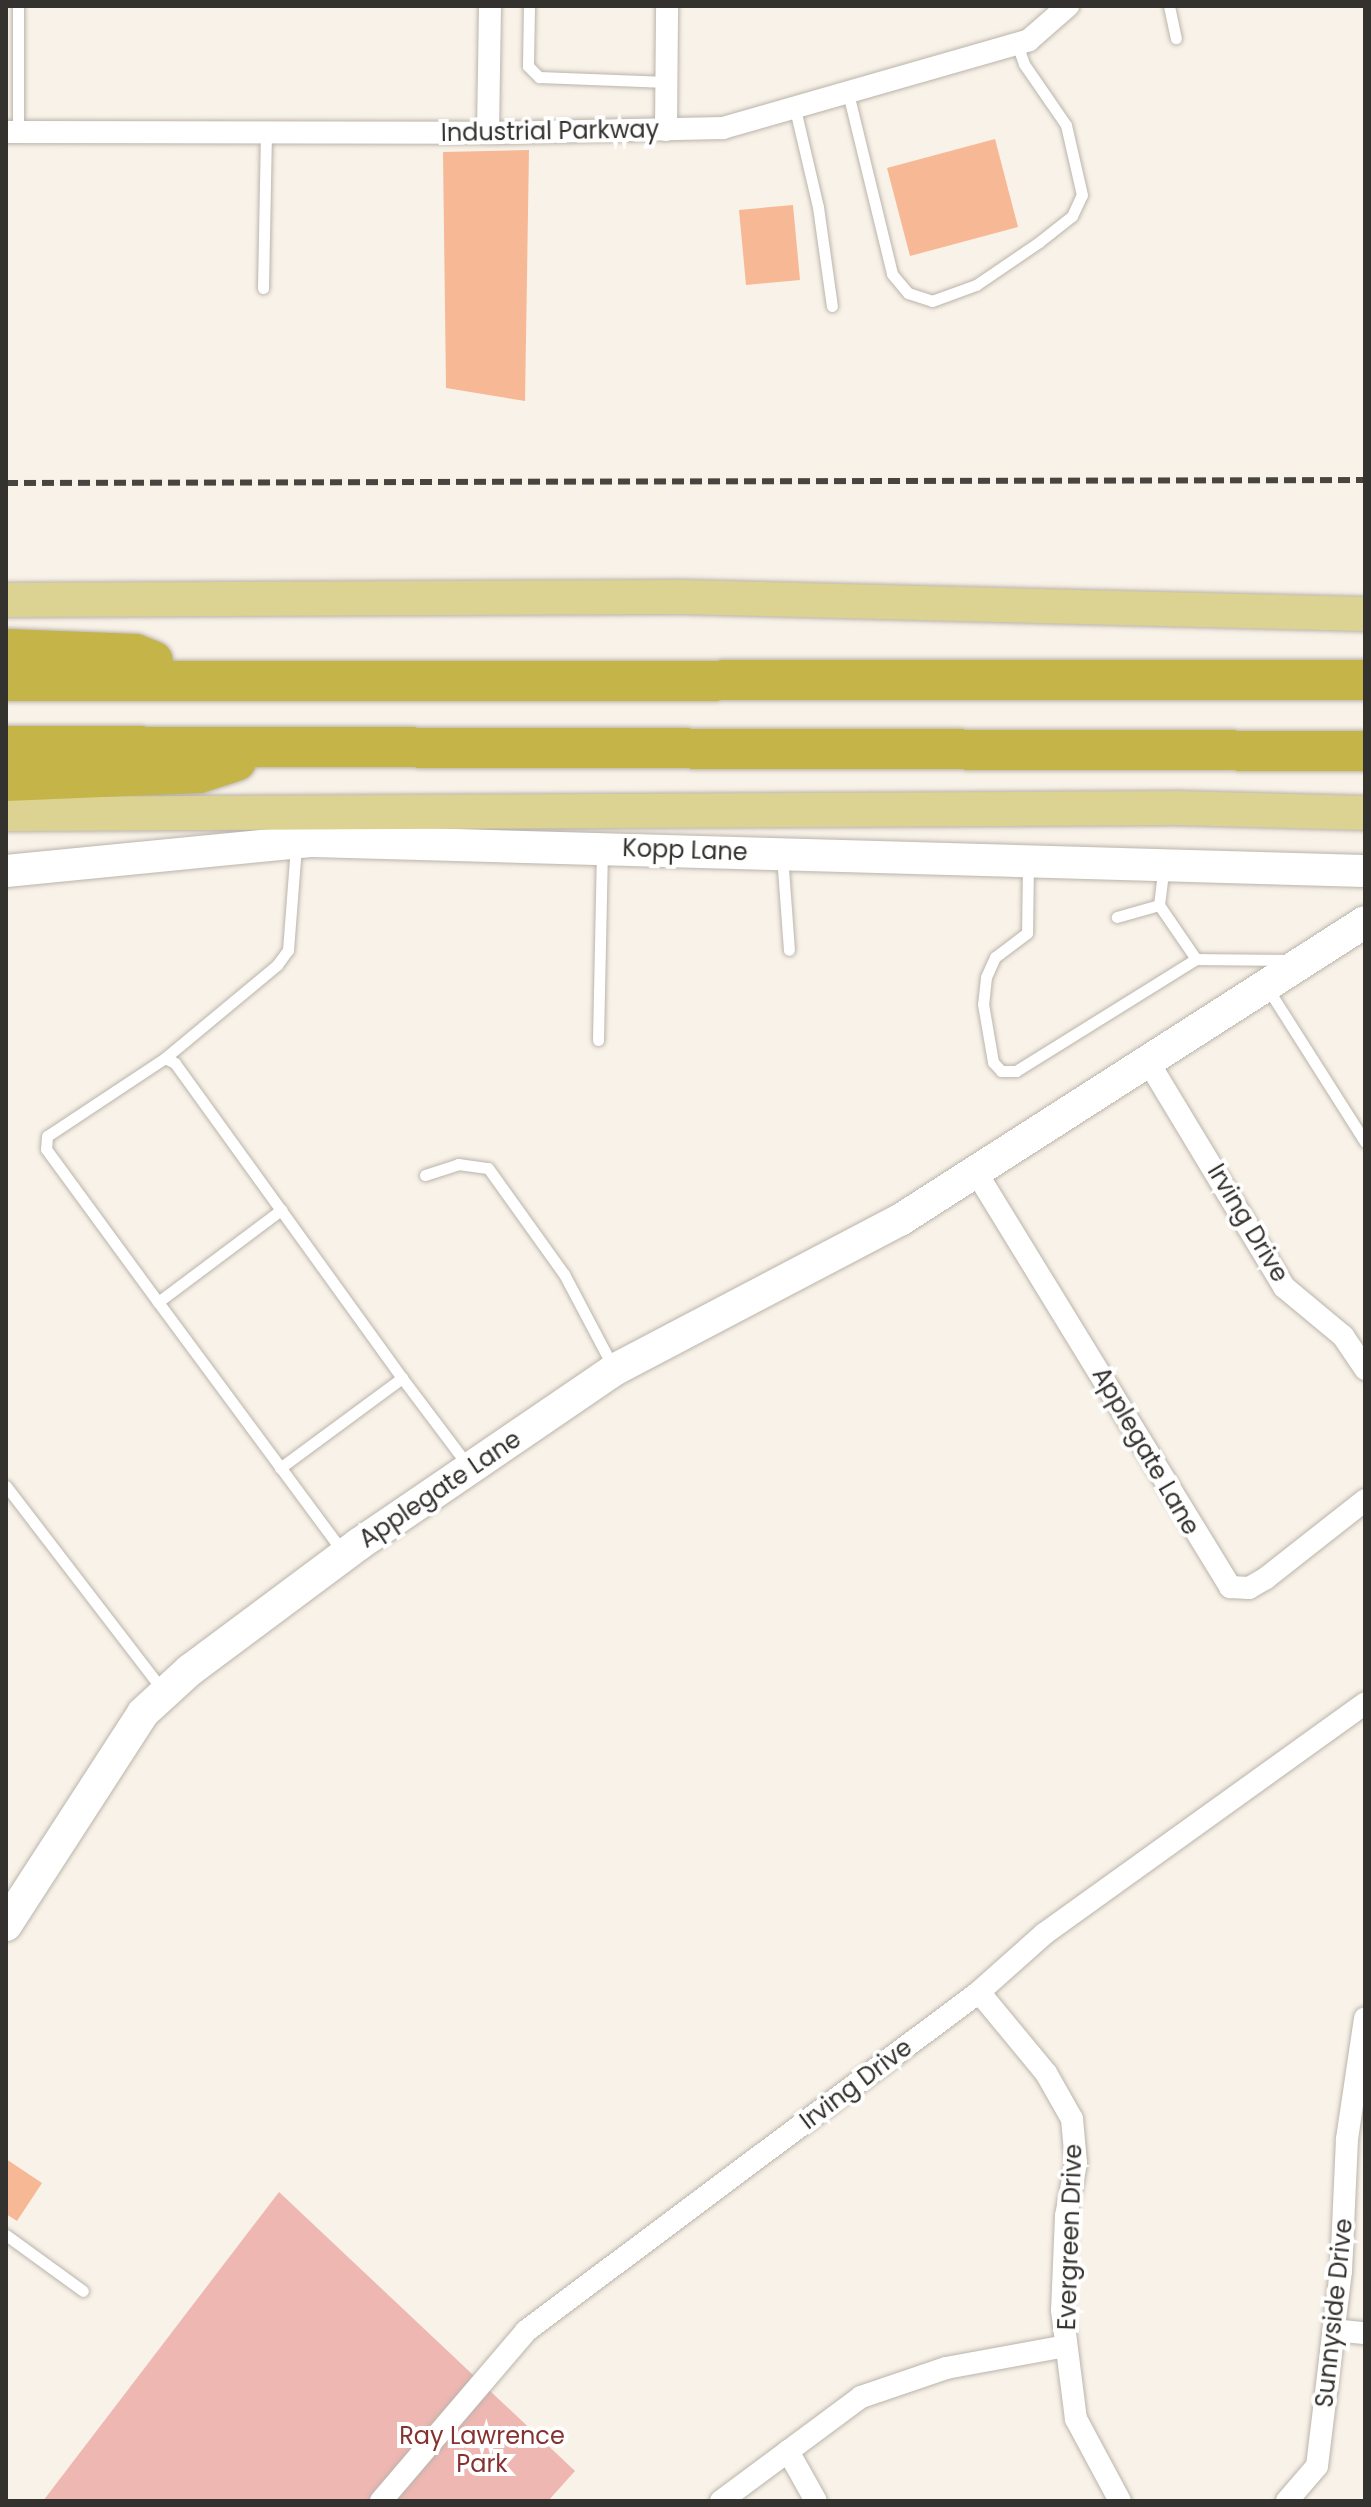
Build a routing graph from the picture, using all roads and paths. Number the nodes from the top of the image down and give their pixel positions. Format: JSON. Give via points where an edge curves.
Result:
{"nodes":[{"id":1,"x":18,"y":6,"type":"edge"},
{"id":2,"x":490,"y":6,"type":"edge"},
{"id":3,"x":529,"y":6,"type":"edge"},
{"id":4,"x":667,"y":6,"type":"edge"},
{"id":5,"x":1068,"y":6,"type":"edge"},
{"id":6,"x":1169,"y":6,"type":"edge"},
{"id":7,"x":1176,"y":38,"type":"dead end"},
{"id":8,"x":1017,"y":44,"type":"junction"},
{"id":9,"x":667,"y":82,"type":"junction"},
{"id":10,"x":848,"y":93,"type":"junction"},
{"id":11,"x":795,"y":109,"type":"junction"},
{"id":12,"x":666,"y":130,"type":"junction"},
{"id":13,"x":12,"y":132,"type":"edge"},
{"id":14,"x":266,"y":132,"type":"junction"},
{"id":15,"x":488,"y":133,"type":"junction"},
{"id":16,"x":263,"y":288,"type":"dead end"},
{"id":17,"x":832,"y":306,"type":"dead end"},
{"id":18,"x":6,"y":600,"type":"edge"},
{"id":19,"x":1365,"y":614,"type":"edge"},
{"id":20,"x":6,"y":649,"type":"edge"},
{"id":21,"x":206,"y":680,"type":"junction"},
{"id":22,"x":1365,"y":680,"type":"edge"},
{"id":23,"x":6,"y":681,"type":"edge"},
{"id":24,"x":6,"y":746,"type":"edge"},
{"id":25,"x":279,"y":746,"type":"junction"},
{"id":26,"x":1365,"y":751,"type":"edge"},
{"id":27,"x":6,"y":781,"type":"edge"},
{"id":28,"x":1365,"y":813,"type":"edge"},
{"id":29,"x":6,"y":814,"type":"edge"},
{"id":30,"x":296,"y":842,"type":"junction"},
{"id":31,"x":602,"y":847,"type":"junction"},
{"id":32,"x":782,"y":852,"type":"junction"},
{"id":33,"x":1028,"y":860,"type":"junction"},
{"id":34,"x":1164,"y":864,"type":"junction"},
{"id":35,"x":6,"y":871,"type":"edge"},
{"id":36,"x":1365,"y":871,"type":"edge"},
{"id":37,"x":1159,"y":905,"type":"junction"},
{"id":38,"x":1117,"y":917,"type":"dead end"},
{"id":39,"x":1365,"y":922,"type":"edge"},
{"id":40,"x":789,"y":950,"type":"dead end"},
{"id":41,"x":1196,"y":959,"type":"junction"},
{"id":42,"x":1301,"y":960,"type":"junction"},
{"id":43,"x":1265,"y":985,"type":"junction"},
{"id":44,"x":598,"y":1040,"type":"dead end"},
{"id":45,"x":165,"y":1058,"type":"junction"},
{"id":46,"x":1149,"y":1063,"type":"junction"},
{"id":47,"x":1365,"y":1142,"type":"edge"},
{"id":48,"x":976,"y":1172,"type":"junction"},
{"id":49,"x":425,"y":1175,"type":"dead end"},
{"id":50,"x":281,"y":1210,"type":"junction"},
{"id":51,"x":158,"y":1302,"type":"junction"},
{"id":52,"x":1365,"y":1369,"type":"edge"},
{"id":53,"x":614,"y":1370,"type":"junction"},
{"id":54,"x":402,"y":1378,"type":"junction"},
{"id":55,"x":280,"y":1468,"type":"junction"},
{"id":56,"x":470,"y":1469,"type":"junction"},
{"id":57,"x":6,"y":1486,"type":"edge"},
{"id":58,"x":1365,"y":1500,"type":"edge"},
{"id":59,"x":345,"y":1555,"type":"junction"},
{"id":60,"x":165,"y":1693,"type":"junction"},
{"id":61,"x":1365,"y":1703,"type":"edge"},
{"id":62,"x":6,"y":1925,"type":"edge"},
{"id":63,"x":979,"y":1992,"type":"junction"},
{"id":64,"x":1365,"y":2018,"type":"edge"},
{"id":65,"x":6,"y":2235,"type":"edge"},
{"id":66,"x":83,"y":2291,"type":"dead end"},
{"id":67,"x":1334,"y":2330,"type":"junction"},
{"id":68,"x":1365,"y":2333,"type":"edge"},
{"id":69,"x":1066,"y":2346,"type":"junction"},
{"id":70,"x":788,"y":2451,"type":"junction"},
{"id":71,"x":381,"y":2501,"type":"edge"},
{"id":72,"x":721,"y":2501,"type":"edge"},
{"id":73,"x":816,"y":2501,"type":"edge"},
{"id":74,"x":1120,"y":2501,"type":"edge"},
{"id":75,"x":1287,"y":2501,"type":"edge"}],
"edges":[{"from":1,"to":13,"type":"lane"},
{"from":2,"to":15,"type":"street"},
{"from":3,"to":9,"type":"lane","via":[[528,66],[539,77]]},
{"from":4,"to":9,"type":"street"},
{"from":5,"to":8,"type":"street","name":"Industrial Parkway","via":[[1051,26]]},
{"from":6,"to":7,"type":"lane"},
{"from":8,"to":10,"type":"street","name":"Industrial Parkway"},
{"from":8,"to":10,"type":"lane","via":[[1024,64],[1066,125],[1082,195],[1072,216],[1039,242],[976,285],[932,301],[908,293],[892,274]]},
{"from":9,"to":12,"type":"street"},
{"from":10,"to":11,"type":"street","name":"Industrial Parkway"},
{"from":11,"to":12,"type":"street","name":"Industrial Parkway","via":[[723,128]]},
{"from":11,"to":17,"type":"lane","via":[[818,207]]},
{"from":12,"to":15,"type":"street","name":"Industrial Parkway"},
{"from":13,"to":14,"type":"street","name":"Industrial Parkway"},
{"from":14,"to":15,"type":"street","name":"Industrial Parkway"},
{"from":14,"to":16,"type":"lane"},
{"from":18,"to":19,"type":"main road","via":[[682,597]]},
{"from":20,"to":21,"type":"highway","via":[[135,654]]},
{"from":21,"to":22,"type":"highway"},
{"from":21,"to":23,"type":"highway"},
{"from":24,"to":25,"type":"highway"},
{"from":25,"to":26,"type":"highway"},
{"from":25,"to":27,"type":"highway","via":[[199,773]]},
{"from":28,"to":29,"type":"main road","via":[[1145,808]]},
{"from":30,"to":31,"type":"street","name":"Kopp Lane"},
{"from":30,"to":35,"type":"street","name":"Kopp Lane"},
{"from":30,"to":45,"type":"lane","via":[[288,950],[277,965]]},
{"from":31,"to":32,"type":"street","name":"Kopp Lane"},
{"from":31,"to":44,"type":"lane"},
{"from":32,"to":33,"type":"street","name":"Kopp Lane"},
{"from":32,"to":40,"type":"lane"},
{"from":33,"to":34,"type":"street","name":"Kopp Lane"},
{"from":33,"to":41,"type":"lane","via":[[1027,933],[995,957],[986,977],[983,1004],[993,1062],[1001,1071],[1016,1071]]},
{"from":34,"to":36,"type":"street","name":"Kopp Lane"},
{"from":34,"to":37,"type":"lane"},
{"from":37,"to":38,"type":"lane"},
{"from":37,"to":41,"type":"lane"},
{"from":39,"to":42,"type":"street","name":"Applegate Lane"},
{"from":41,"to":42,"type":"lane"},
{"from":42,"to":43,"type":"street","name":"Applegate Lane"},
{"from":43,"to":46,"type":"street","name":"Applegate Lane"},
{"from":43,"to":47,"type":"lane"},
{"from":45,"to":50,"type":"lane","via":[[175,1063]]},
{"from":45,"to":51,"type":"lane","via":[[47,1136],[46,1149]]},
{"from":46,"to":48,"type":"street","name":"Applegate Lane"},
{"from":46,"to":52,"type":"street","name":"Irving Drive","via":[[1284,1287],[1343,1336]]},
{"from":48,"to":53,"type":"street","name":"Applegate Lane","via":[[900,1220]]},
{"from":48,"to":58,"type":"street","name":"Applegate Lane","via":[[1230,1587],[1249,1588],[1266,1578]]},
{"from":49,"to":53,"type":"lane","via":[[458,1164],[488,1168],[564,1274]]},
{"from":50,"to":51,"type":"lane"},
{"from":50,"to":54,"type":"lane"},
{"from":51,"to":55,"type":"lane"},
{"from":53,"to":56,"type":"street","name":"Applegate Lane"},
{"from":54,"to":55,"type":"lane"},
{"from":54,"to":56,"type":"lane"},
{"from":55,"to":59,"type":"lane"},
{"from":56,"to":59,"type":"street","name":"Applegate Lane"},
{"from":57,"to":60,"type":"lane"},
{"from":59,"to":60,"type":"street","name":"Applegate Lane"},
{"from":60,"to":62,"type":"street","name":"Applegate Lane","via":[[143,1713]]},
{"from":61,"to":63,"type":"street","name":"Irving Drive","via":[[1044,1934]]},
{"from":63,"to":69,"type":"street","name":"Evergreen Drive","via":[[1046,2073],[1072,2119],[1076,2163],[1066,2216]]},
{"from":63,"to":71,"type":"street","name":"Irving Drive","via":[[526,2331]]},
{"from":64,"to":67,"type":"street","name":"Sunnyside Drive","via":[[1347,2139]]},
{"from":65,"to":66,"type":"lane"},
{"from":67,"to":68,"type":"street"},
{"from":67,"to":75,"type":"street","name":"Sunnyside Drive","via":[[1317,2466]]},
{"from":69,"to":70,"type":"street","via":[[946,2368],[861,2397]]},
{"from":69,"to":74,"type":"street","name":"Evergreen Drive","via":[[1076,2419]]},
{"from":70,"to":72,"type":"street"},
{"from":70,"to":73,"type":"street"}]}
